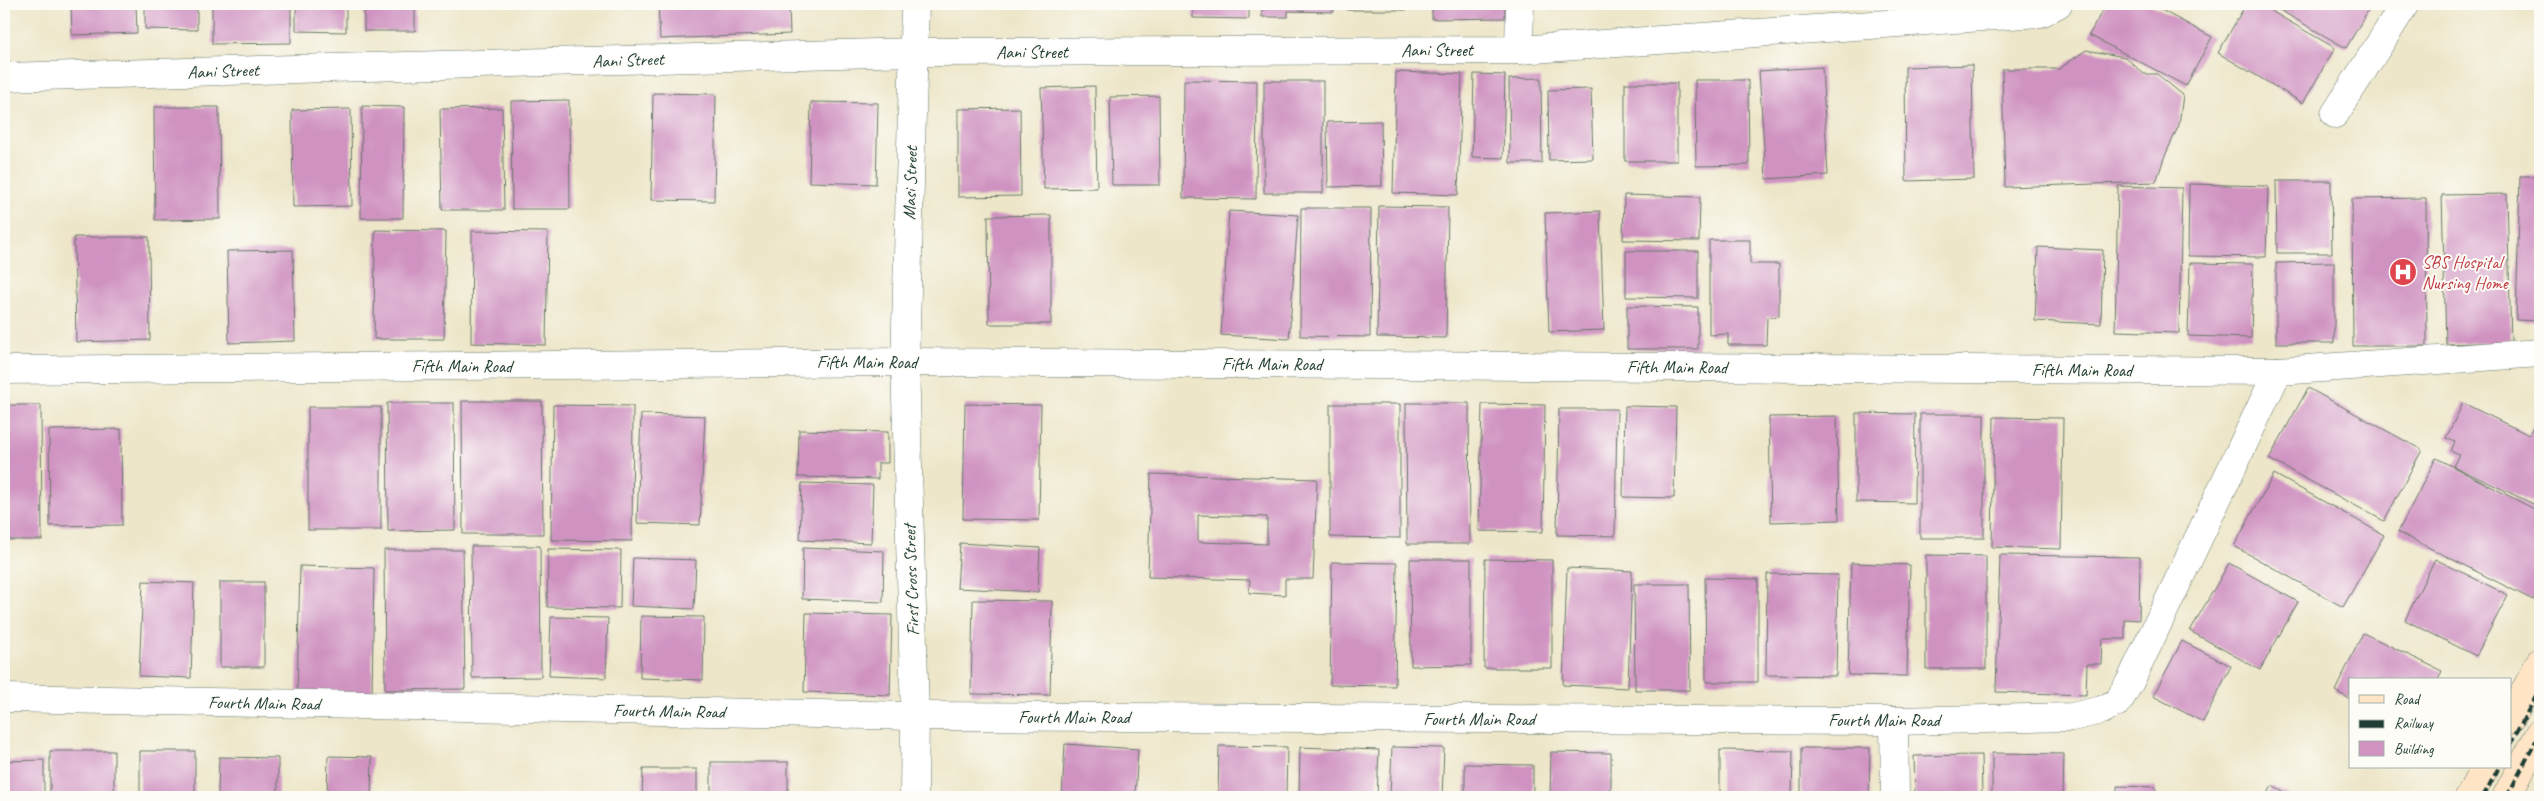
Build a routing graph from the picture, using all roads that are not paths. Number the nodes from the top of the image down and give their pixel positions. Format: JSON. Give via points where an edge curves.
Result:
{"nodes":[{"id":1,"x":915,"y":4,"type":"edge"},
{"id":2,"x":1520,"y":4,"type":"edge"},
{"id":3,"x":2058,"y":4,"type":"edge"},
{"id":4,"x":2405,"y":4,"type":"edge"},
{"id":5,"x":1519,"y":50,"type":"junction"},
{"id":6,"x":915,"y":52,"type":"junction"},
{"id":7,"x":4,"y":77,"type":"edge"},
{"id":8,"x":2335,"y":114,"type":"dead end"},
{"id":9,"x":2540,"y":354,"type":"edge"},
{"id":10,"x":905,"y":362,"type":"junction"},
{"id":11,"x":4,"y":370,"type":"edge"},
{"id":12,"x":2278,"y":371,"type":"junction"},
{"id":13,"x":2540,"y":662,"type":"edge"},
{"id":14,"x":4,"y":698,"type":"edge"},
{"id":15,"x":915,"y":716,"type":"junction"},
{"id":16,"x":2512,"y":716,"type":"edge"},
{"id":17,"x":1894,"y":721,"type":"junction"},
{"id":18,"x":2540,"y":733,"type":"edge"},
{"id":19,"x":2484,"y":768,"type":"edge"},
{"id":20,"x":914,"y":797,"type":"edge"},
{"id":21,"x":1894,"y":797,"type":"edge"},
{"id":22,"x":2469,"y":797,"type":"edge"},
{"id":23,"x":2506,"y":797,"type":"edge"}],
"edges":[{"from":1,"to":6,"type":"street","name":"Masi Street"},
{"from":2,"to":5,"type":"street"},
{"from":3,"to":5,"type":"street","name":"Aani Street","via":[[2041,13]]},
{"from":4,"to":8,"type":"street"},
{"from":5,"to":6,"type":"street","name":"Aani Street"},
{"from":6,"to":7,"type":"street","name":"Aani Street"},
{"from":6,"to":10,"type":"street","name":"Masi Street"},
{"from":9,"to":12,"type":"street","name":"Fifth Main Road"},
{"from":10,"to":11,"type":"street","name":"Fifth Main Road"},
{"from":10,"to":12,"type":"street","name":"Fifth Main Road"},
{"from":10,"to":15,"type":"street","name":"First Cross Street"},
{"from":12,"to":17,"type":"street","name":"Fourth Main Road","via":[[2118,702],[2102,710],[2072,717]]},
{"from":13,"to":16,"type":"main road"},
{"from":14,"to":15,"type":"street","name":"Fourth Main Road"},
{"from":15,"to":17,"type":"street","name":"Fourth Main Road"},
{"from":15,"to":20,"type":"street","name":"First Cross Street"},
{"from":17,"to":21,"type":"street"},
{"from":18,"to":23,"type":"main road"},
{"from":19,"to":22,"type":"main road"}]}
